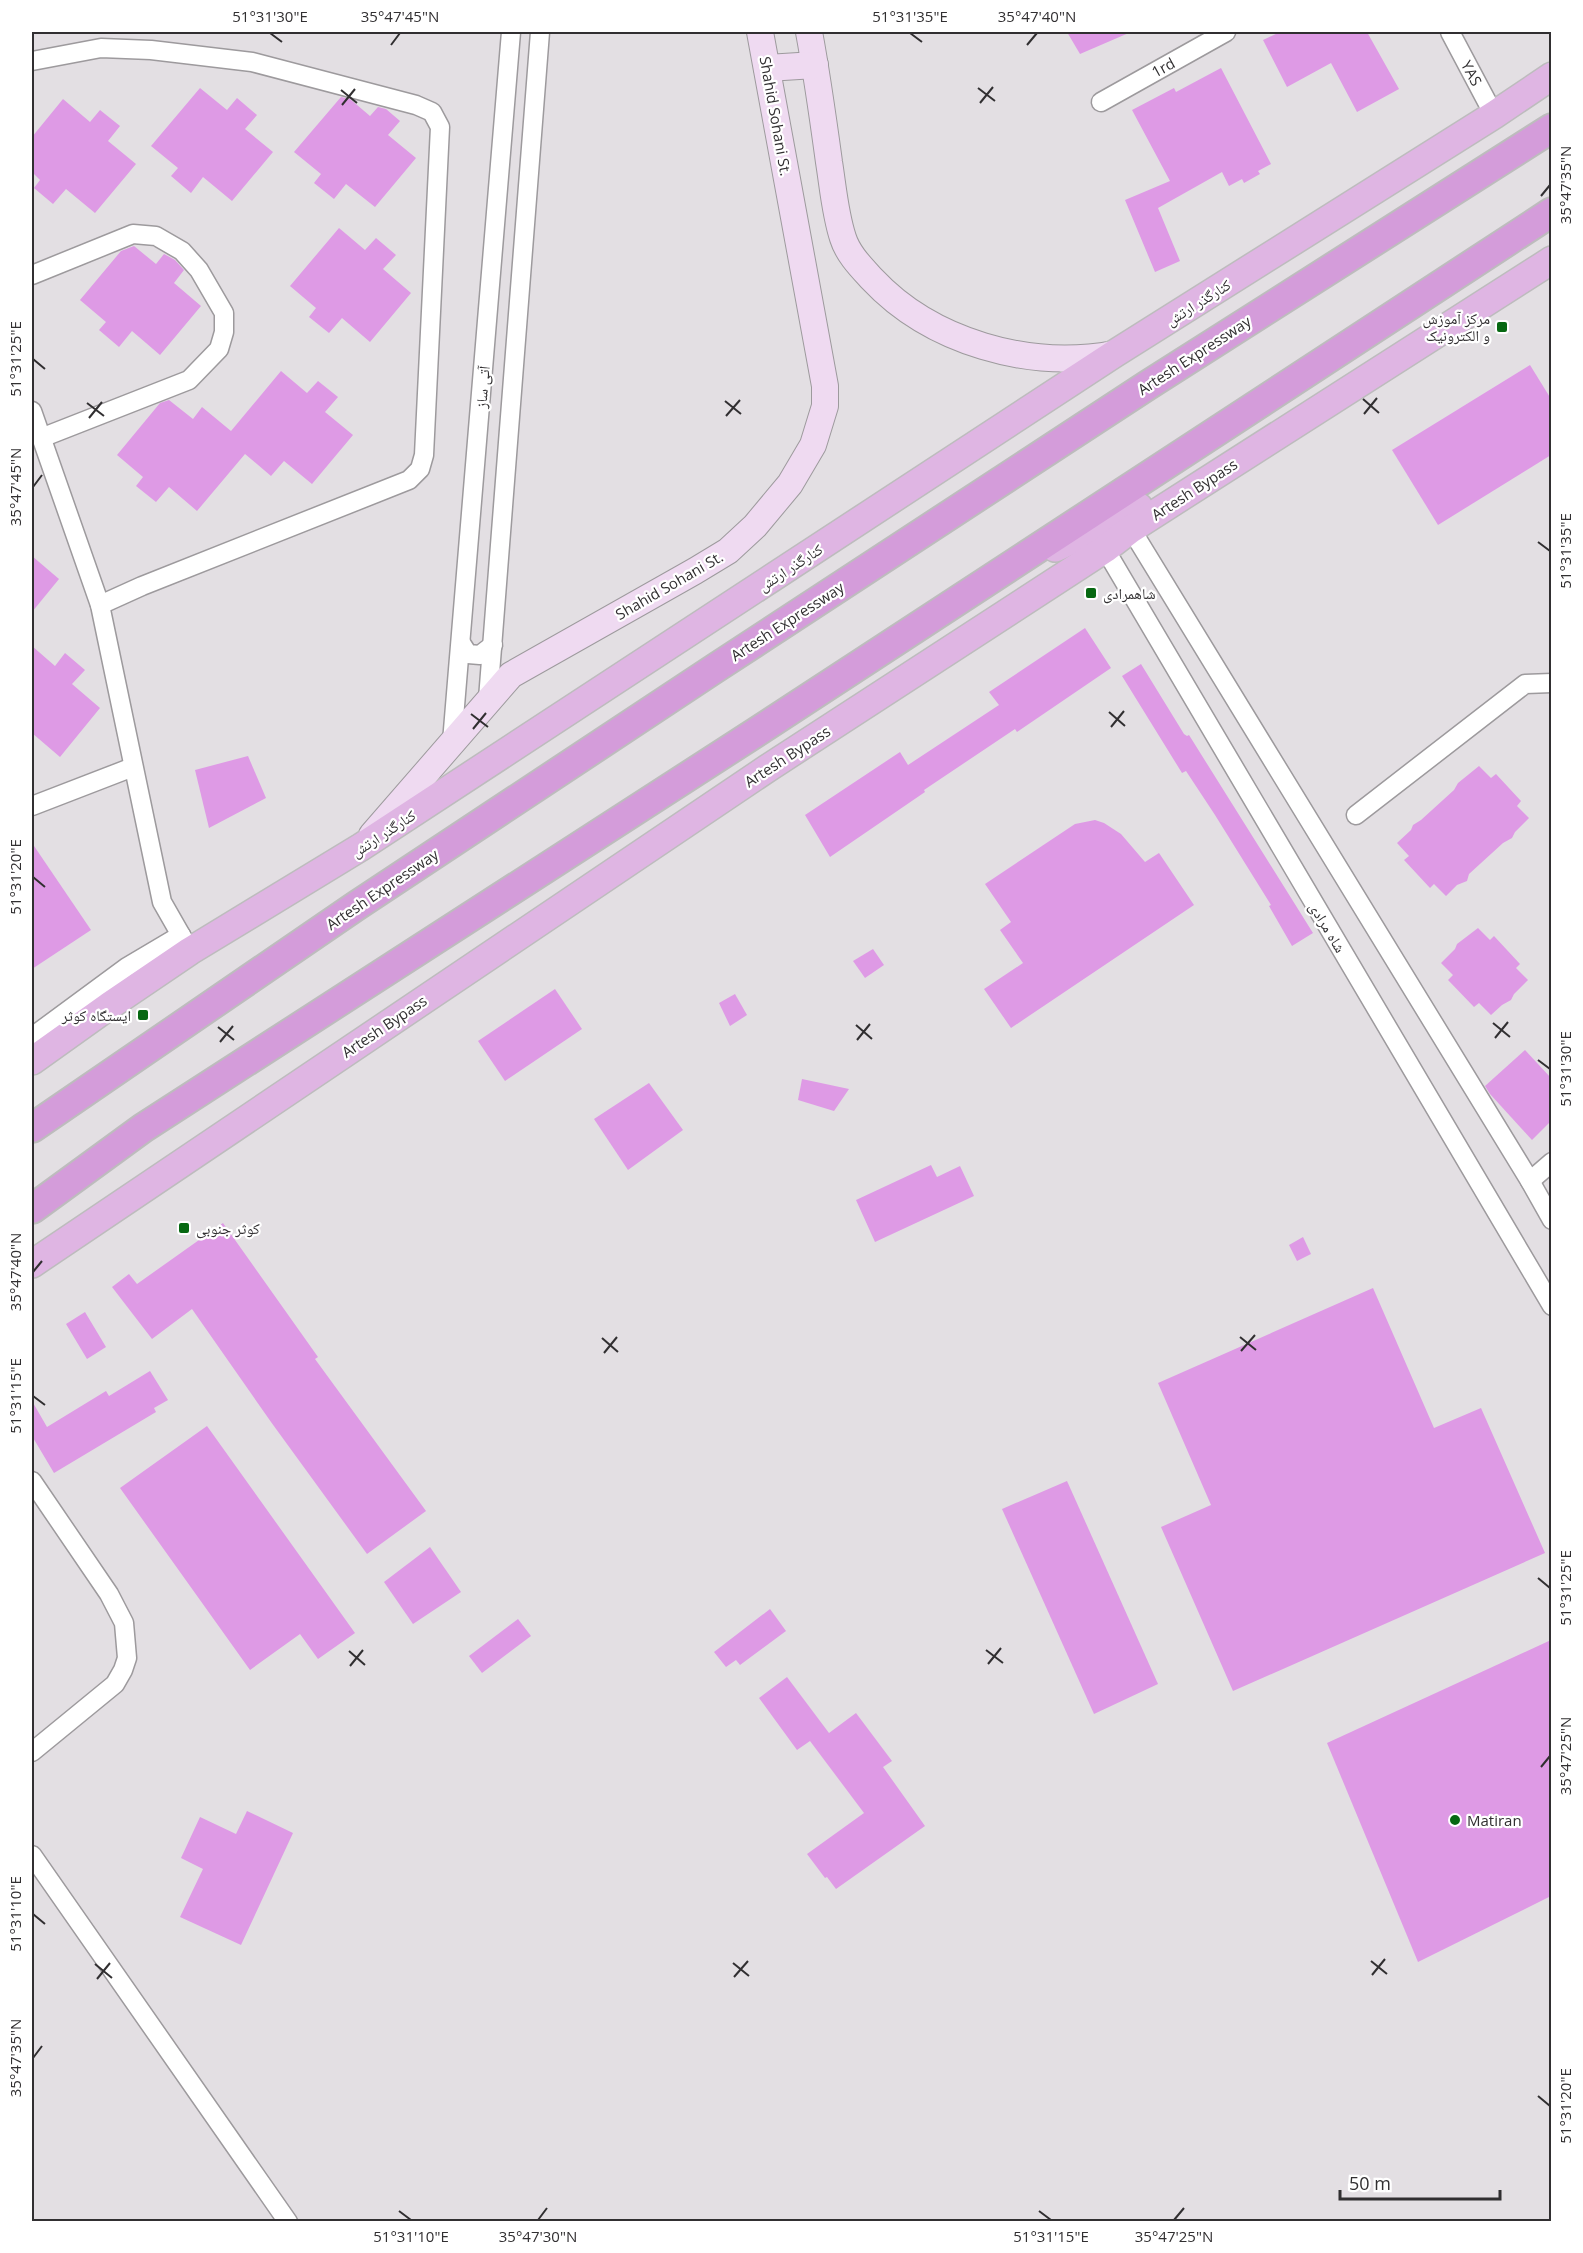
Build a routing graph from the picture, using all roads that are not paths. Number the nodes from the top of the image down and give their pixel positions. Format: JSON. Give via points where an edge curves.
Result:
{"nodes":[{"id":1,"x":511,"y":32,"type":"edge"},
{"id":2,"x":540,"y":32,"type":"edge"},
{"id":3,"x":760,"y":32,"type":"edge"},
{"id":4,"x":809,"y":32,"type":"edge"},
{"id":5,"x":1226,"y":32,"type":"edge"},
{"id":6,"x":1450,"y":32,"type":"edge"},
{"id":7,"x":32,"y":61,"type":"edge"},
{"id":8,"x":815,"y":65,"type":"junction"},
{"id":9,"x":768,"y":68,"type":"junction"},
{"id":10,"x":1551,"y":76,"type":"edge"},
{"id":11,"x":1101,"y":102,"type":"dead end"},
{"id":12,"x":1494,"y":115,"type":"junction"},
{"id":13,"x":1551,"y":128,"type":"edge"},
{"id":14,"x":1551,"y":212,"type":"edge"},
{"id":15,"x":1551,"y":260,"type":"edge"},
{"id":16,"x":32,"y":275,"type":"edge"},
{"id":17,"x":1114,"y":354,"type":"junction"},
{"id":18,"x":32,"y":411,"type":"edge"},
{"id":19,"x":41,"y":438,"type":"junction"},
{"id":20,"x":1243,"y":457,"type":"junction"},
{"id":21,"x":1131,"y":529,"type":"junction"},
{"id":22,"x":1105,"y":549,"type":"junction"},
{"id":23,"x":987,"y":581,"type":"junction"},
{"id":24,"x":100,"y":605,"type":"junction"},
{"id":25,"x":461,"y":643,"type":"junction"},
{"id":26,"x":493,"y":645,"type":"junction"},
{"id":27,"x":1551,"y":683,"type":"edge"},
{"id":28,"x":488,"y":699,"type":"junction"},
{"id":29,"x":452,"y":742,"type":"junction"},
{"id":30,"x":133,"y":767,"type":"junction"},
{"id":31,"x":32,"y":807,"type":"edge"},
{"id":32,"x":1356,"y":815,"type":"dead end"},
{"id":33,"x":362,"y":847,"type":"junction"},
{"id":34,"x":185,"y":943,"type":"junction"},
{"id":35,"x":32,"y":1037,"type":"edge"},
{"id":36,"x":32,"y":1061,"type":"edge"},
{"id":37,"x":38,"y":1121,"type":"edge"},
{"id":38,"x":1551,"y":1162,"type":"edge"},
{"id":39,"x":1530,"y":1180,"type":"junction"},
{"id":40,"x":32,"y":1209,"type":"edge"},
{"id":41,"x":1551,"y":1220,"type":"edge"},
{"id":42,"x":32,"y":1264,"type":"edge"},
{"id":43,"x":1551,"y":1306,"type":"edge"},
{"id":44,"x":32,"y":1481,"type":"edge"},
{"id":45,"x":32,"y":1752,"type":"edge"},
{"id":46,"x":32,"y":1855,"type":"edge"},
{"id":47,"x":288,"y":2222,"type":"edge"}],
"edges":[{"from":1,"to":25,"type":"street","name":"آتی ساز"},
{"from":2,"to":26,"type":"street","name":"آتی ساز"},
{"from":3,"to":9,"type":"main road","name":"Shahid Sohani St."},
{"from":4,"to":8,"type":"main road"},
{"from":5,"to":11,"type":"street","name":"1rd"},
{"from":6,"to":12,"type":"street","name":"YAS"},
{"from":7,"to":24,"type":"street","via":[[100,48],[252,62],[416,105],[432,112],[440,127],[424,455],[420,469],[409,480]]},
{"from":8,"to":9,"type":"main road"},
{"from":8,"to":17,"type":"main road","via":[[843,240],[877,284],[924,321],[977,343],[1008,352],[1063,359]]},
{"from":9,"to":28,"type":"main road","name":"Shahid Sohani St.","via":[[825,386],[825,406],[813,445],[779,499],[728,551],[524,666]]},
{"from":10,"to":12,"type":"main road","name":"کنارگذر ارتش"},
{"from":12,"to":17,"type":"main road","name":"کنارگذر ارتش"},
{"from":13,"to":37,"type":"highway","name":"Artesh Expressway","via":[[714,669]]},
{"from":14,"to":23,"type":"highway"},
{"from":15,"to":20,"type":"main road","name":"Artesh Bypass"},
{"from":16,"to":19,"type":"street","via":[[133,234],[156,236],[182,251],[199,270],[224,313],[219,349],[189,380]]},
{"from":17,"to":33,"type":"main road","name":"کنارگذر ارتش"},
{"from":18,"to":19,"type":"street"},
{"from":19,"to":24,"type":"street"},
{"from":20,"to":21,"type":"main road","name":"Artesh Bypass"},
{"from":20,"to":23,"type":"main road"},
{"from":21,"to":22,"type":"main road","name":"Artesh Bypass"},
{"from":21,"to":39,"type":"street"},
{"from":22,"to":42,"type":"main road","name":"Artesh Bypass","via":[[768,768]]},
{"from":22,"to":43,"type":"street","name":"شاه مرادی"},
{"from":23,"to":40,"type":"highway","via":[[143,1128]]},
{"from":24,"to":30,"type":"street"},
{"from":25,"to":26,"type":"street","via":[[468,654],[480,655]]},
{"from":25,"to":29,"type":"street","name":"آتی ساز"},
{"from":26,"to":28,"type":"street","name":"آتی ساز"},
{"from":27,"to":32,"type":"street","via":[[1526,684]]},
{"from":28,"to":29,"type":"main road","name":"Shahid Sohani St."},
{"from":29,"to":33,"type":"main road","name":"Shahid Sohani St."},
{"from":30,"to":31,"type":"street"},
{"from":30,"to":34,"type":"street","via":[[162,902]]},
{"from":33,"to":34,"type":"main road","name":"کنارگذر ارتش"},
{"from":34,"to":35,"type":"street","via":[[127,967]]},
{"from":34,"to":36,"type":"main road","name":"کنارگذر ارتش","via":[[109,1006]]},
{"from":38,"to":39,"type":"street"},
{"from":39,"to":41,"type":"street"},
{"from":44,"to":45,"type":"street","via":[[114,1604],[124,1623],[127,1658],[115,1684]]},
{"from":46,"to":47,"type":"street"}]}
